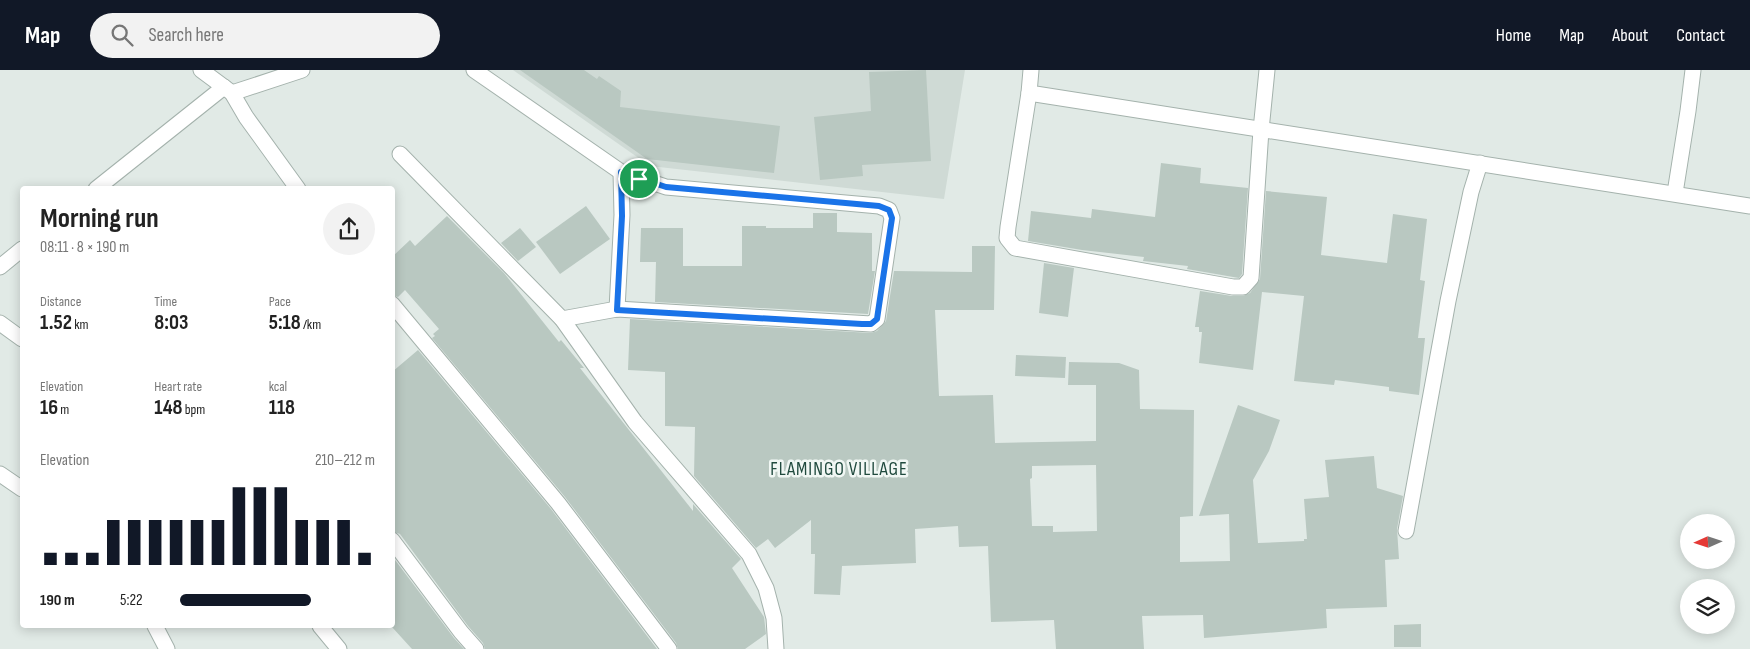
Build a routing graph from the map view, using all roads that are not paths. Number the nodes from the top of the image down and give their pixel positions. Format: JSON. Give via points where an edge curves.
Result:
{"nodes":[{"id":1,"x":201,"y":70,"type":"edge"},
{"id":2,"x":302,"y":70,"type":"edge"},
{"id":3,"x":474,"y":70,"type":"edge"},
{"id":4,"x":1031,"y":70,"type":"edge"},
{"id":5,"x":1267,"y":70,"type":"edge"},
{"id":6,"x":1693,"y":70,"type":"edge"},
{"id":7,"x":228,"y":90,"type":"junction"},
{"id":8,"x":1028,"y":93,"type":"junction"},
{"id":9,"x":1261,"y":130,"type":"junction"},
{"id":10,"x":400,"y":154,"type":"dead end"},
{"id":11,"x":1480,"y":163,"type":"junction"},
{"id":12,"x":621,"y":172,"type":"junction"},
{"id":13,"x":113,"y":183,"type":"edge"},
{"id":14,"x":296,"y":186,"type":"edge"},
{"id":15,"x":1674,"y":193,"type":"junction"},
{"id":16,"x":1750,"y":206,"type":"edge"},
{"id":17,"x":20,"y":251,"type":"edge"},
{"id":18,"x":0,"y":267,"type":"edge"},
{"id":19,"x":395,"y":308,"type":"edge"},
{"id":20,"x":617,"y":310,"type":"junction"},
{"id":21,"x":562,"y":319,"type":"junction"},
{"id":22,"x":0,"y":323,"type":"edge"},
{"id":23,"x":20,"y":338,"type":"edge"},
{"id":24,"x":0,"y":474,"type":"edge"},
{"id":25,"x":20,"y":488,"type":"edge"},
{"id":26,"x":1406,"y":531,"type":"dead end"},
{"id":27,"x":395,"y":544,"type":"edge"},
{"id":28,"x":156,"y":628,"type":"edge"},
{"id":29,"x":322,"y":628,"type":"edge"},
{"id":30,"x":167,"y":649,"type":"edge"},
{"id":31,"x":340,"y":649,"type":"edge"},
{"id":32,"x":476,"y":649,"type":"edge"},
{"id":33,"x":669,"y":649,"type":"edge"},
{"id":34,"x":776,"y":649,"type":"edge"}],
"edges":[{"from":1,"to":7,"type":"street"},
{"from":2,"to":7,"type":"street"},
{"from":3,"to":12,"type":"street"},
{"from":4,"to":8,"type":"street"},
{"from":5,"to":9,"type":"street"},
{"from":6,"to":15,"type":"street"},
{"from":7,"to":13,"type":"street"},
{"from":7,"to":14,"type":"street"},
{"from":8,"to":9,"type":"street"},
{"from":8,"to":9,"type":"street","via":[[1007,238],[1015,248],[1233,287],[1243,287],[1252,278]]},
{"from":9,"to":11,"type":"street"},
{"from":10,"to":21,"type":"street"},
{"from":11,"to":15,"type":"street"},
{"from":11,"to":26,"type":"street","via":[[1446,309]]},
{"from":12,"to":20,"type":"street"},
{"from":12,"to":20,"type":"street","via":[[666,187],[879,206],[889,210],[892,218],[877,319],[871,324]]},
{"from":15,"to":16,"type":"street"},
{"from":17,"to":18,"type":"street"},
{"from":19,"to":33,"type":"street","via":[[558,503]]},
{"from":20,"to":21,"type":"street"},
{"from":21,"to":34,"type":"street","via":[[635,422],[749,554],[766,588],[774,618]]},
{"from":22,"to":23,"type":"street"},
{"from":24,"to":25,"type":"street"},
{"from":27,"to":32,"type":"street"},
{"from":28,"to":30,"type":"street"},
{"from":29,"to":31,"type":"street"}]}
